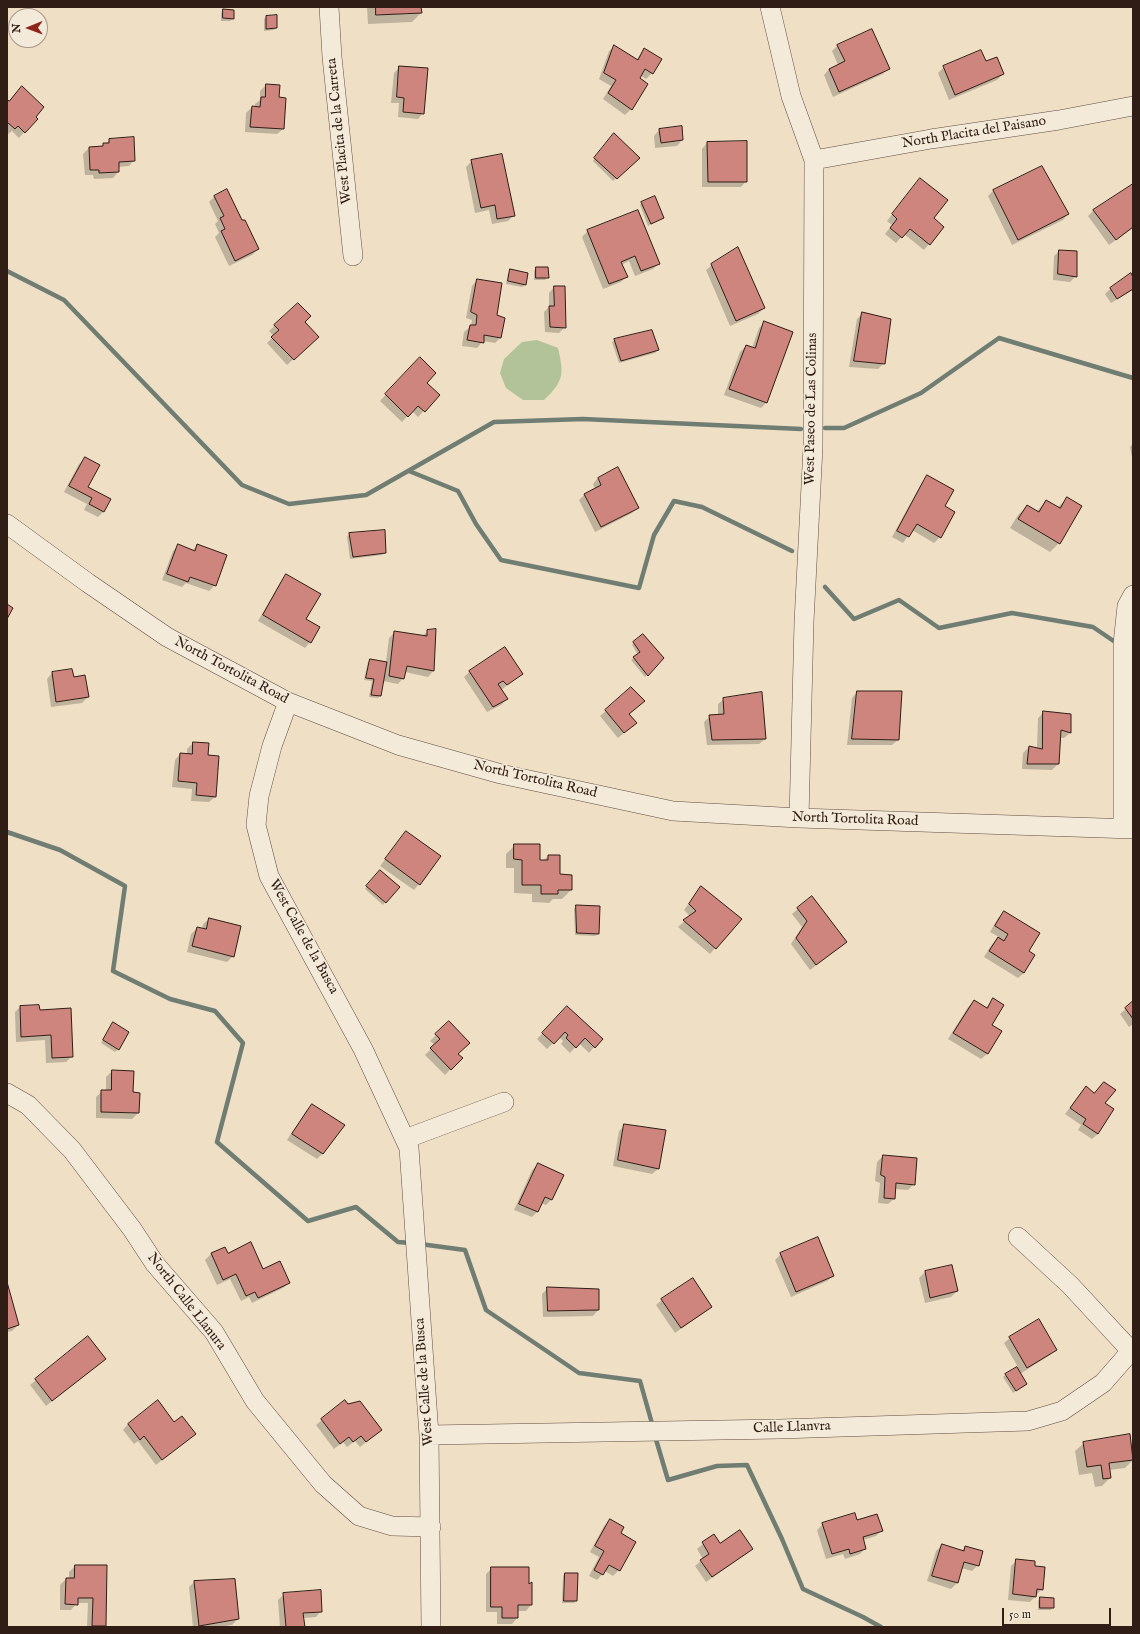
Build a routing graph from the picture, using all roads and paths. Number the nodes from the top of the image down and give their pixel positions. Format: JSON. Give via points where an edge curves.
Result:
{"nodes":[{"id":1,"x":329,"y":7,"type":"edge"},
{"id":2,"x":770,"y":7,"type":"edge"},
{"id":3,"x":1133,"y":106,"type":"edge"},
{"id":4,"x":814,"y":160,"type":"junction"},
{"id":5,"x":354,"y":256,"type":"dead end"},
{"id":6,"x":7,"y":524,"type":"edge"},
{"id":7,"x":1133,"y":595,"type":"edge"},
{"id":8,"x":288,"y":702,"type":"junction"},
{"id":9,"x":799,"y":818,"type":"junction"},
{"id":10,"x":1128,"y":828,"type":"edge"},
{"id":11,"x":7,"y":1093,"type":"edge"},
{"id":12,"x":504,"y":1102,"type":"dead end"},
{"id":13,"x":405,"y":1139,"type":"junction"},
{"id":14,"x":1018,"y":1237,"type":"dead end"},
{"id":15,"x":1132,"y":1352,"type":"edge"},
{"id":16,"x":429,"y":1434,"type":"junction"},
{"id":17,"x":431,"y":1527,"type":"junction"},
{"id":18,"x":431,"y":1627,"type":"edge"}],
"edges":[{"from":1,"to":5,"type":"street","name":"West Placita de la Carreta","via":[[332,57]]},
{"from":2,"to":4,"type":"street","name":"West Paseo de Las Colinas","via":[[791,96]]},
{"from":3,"to":4,"type":"street","name":"North Placita del Paisano"},
{"from":4,"to":9,"type":"street","name":"West Paseo de Las Colinas","via":[[813,447],[804,622]]},
{"from":6,"to":8,"type":"street","name":"North Tortolita Road","via":[[168,637]]},
{"from":7,"to":10,"type":"street","name":"North Tortolita Road","via":[[1127,606],[1123,644]]},
{"from":8,"to":9,"type":"street","name":"North Tortolita Road","via":[[398,745],[501,774],[673,811]]},
{"from":8,"to":13,"type":"street","name":"West Calle de la Busca","via":[[272,746],[259,796],[256,825],[269,876],[359,1043]]},
{"from":9,"to":10,"type":"street","name":"North Tortolita Road"},
{"from":11,"to":17,"type":"street","name":"North Calle Llanura","via":[[28,1105],[72,1150],[132,1229],[155,1264],[214,1332],[255,1401],[324,1484],[360,1516],[392,1526]]},
{"from":12,"to":13,"type":"street"},
{"from":13,"to":16,"type":"street","name":"West Calle de la Busca","via":[[409,1148]]},
{"from":14,"to":15,"type":"street","via":[[1070,1285]]},
{"from":15,"to":16,"type":"street","name":"Calle Llanvra","via":[[1103,1383],[1062,1410],[1028,1421],[732,1430]]},
{"from":16,"to":17,"type":"street","name":"West Calle de la Busca"},
{"from":17,"to":18,"type":"street","name":"West Calle de la Busca"}]}
